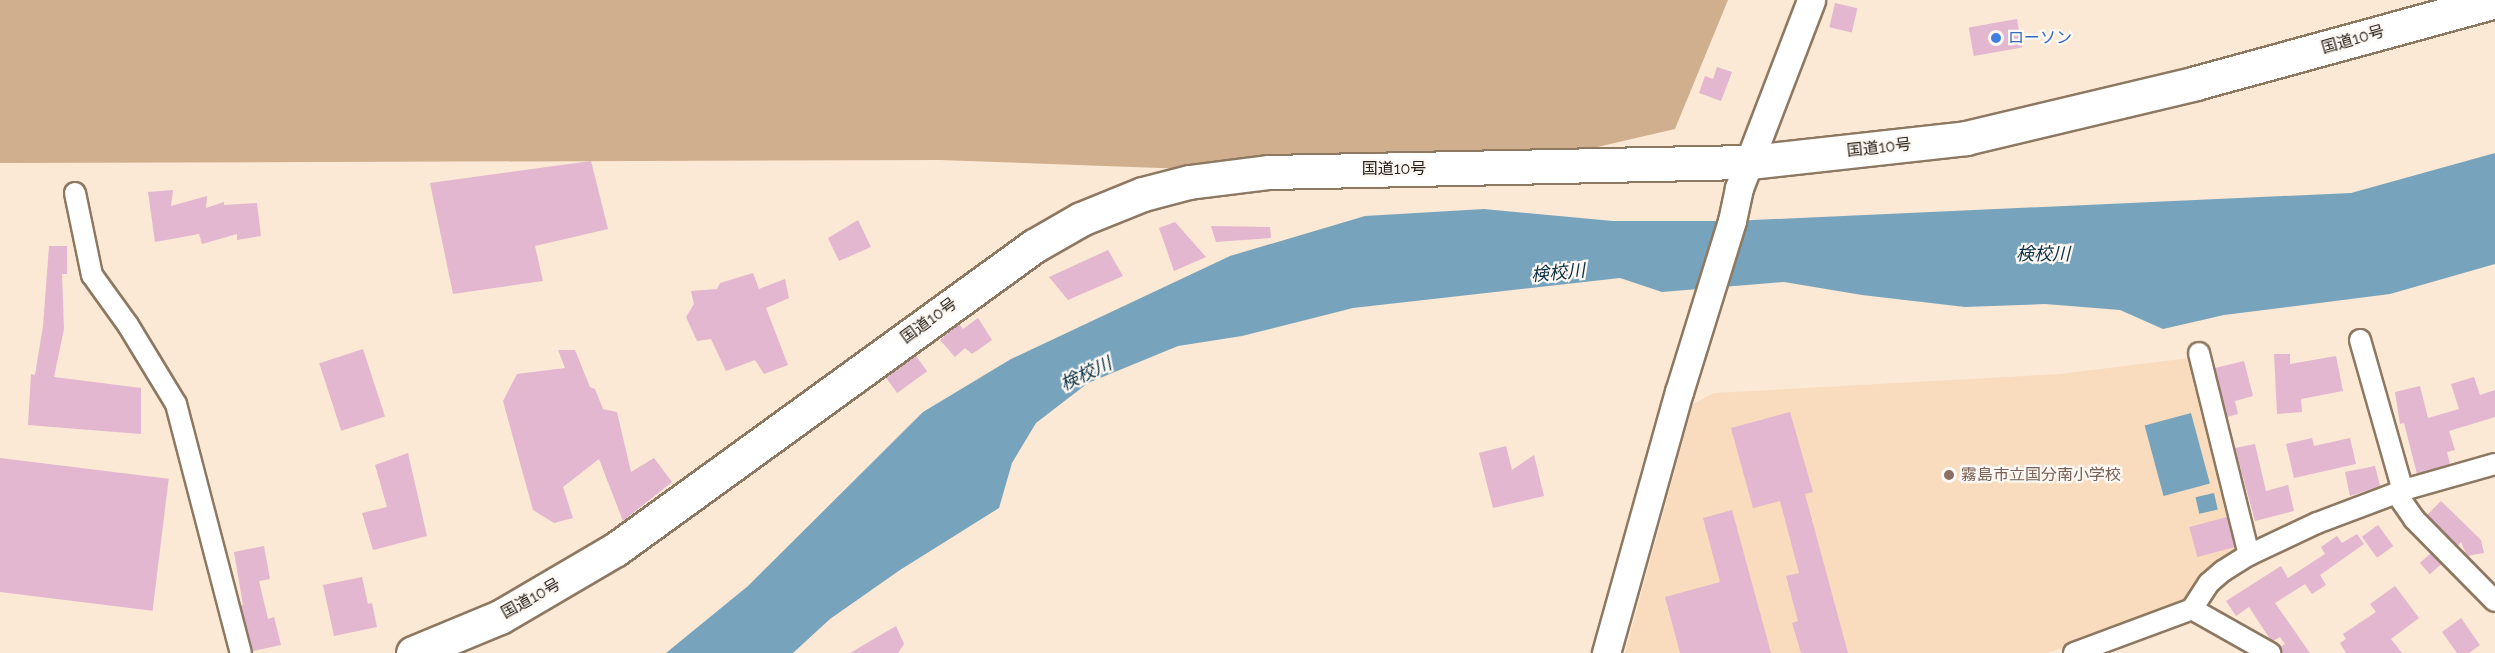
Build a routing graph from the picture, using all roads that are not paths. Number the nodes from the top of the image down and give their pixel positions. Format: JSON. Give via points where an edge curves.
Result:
{"nodes":[{"id":1,"x":1811,"y":0,"type":"edge"},
{"id":2,"x":2495,"y":1,"type":"edge"},
{"id":3,"x":1744,"y":175,"type":"junction"},
{"id":4,"x":75,"y":193,"type":"dead end"},
{"id":5,"x":2360,"y":340,"type":"dead end"},
{"id":6,"x":2199,"y":353,"type":"dead end"},
{"id":7,"x":2495,"y":464,"type":"edge"},
{"id":8,"x":2399,"y":492,"type":"junction"},
{"id":9,"x":2249,"y":555,"type":"junction"},
{"id":10,"x":2495,"y":602,"type":"edge"},
{"id":11,"x":2192,"y":609,"type":"junction"},
{"id":12,"x":241,"y":653,"type":"edge"},
{"id":13,"x":413,"y":653,"type":"edge"},
{"id":14,"x":1606,"y":653,"type":"edge"},
{"id":15,"x":2074,"y":653,"type":"edge"},
{"id":16,"x":2270,"y":653,"type":"edge"}],
"edges":[{"from":1,"to":3,"type":"main road"},
{"from":2,"to":3,"type":"highway","name":"国道10号","via":[[2208,80],[1966,138]]},
{"from":3,"to":13,"type":"highway","name":"国道10号","via":[[1517,168],[1307,170],[1189,182],[1143,194],[1081,219],[1034,246],[615,549],[500,617]]},
{"from":3,"to":14,"type":"main road"},
{"from":4,"to":12,"type":"street","via":[[92,275],[128,324],[176,404]]},
{"from":5,"to":8,"type":"street"},
{"from":6,"to":9,"type":"street"},
{"from":7,"to":8,"type":"street"},
{"from":8,"to":9,"type":"street","via":[[2317,523]]},
{"from":8,"to":10,"type":"street","via":[[2414,519]]},
{"from":9,"to":11,"type":"street","via":[[2216,576]]},
{"from":11,"to":15,"type":"street"},
{"from":11,"to":16,"type":"street"}]}
